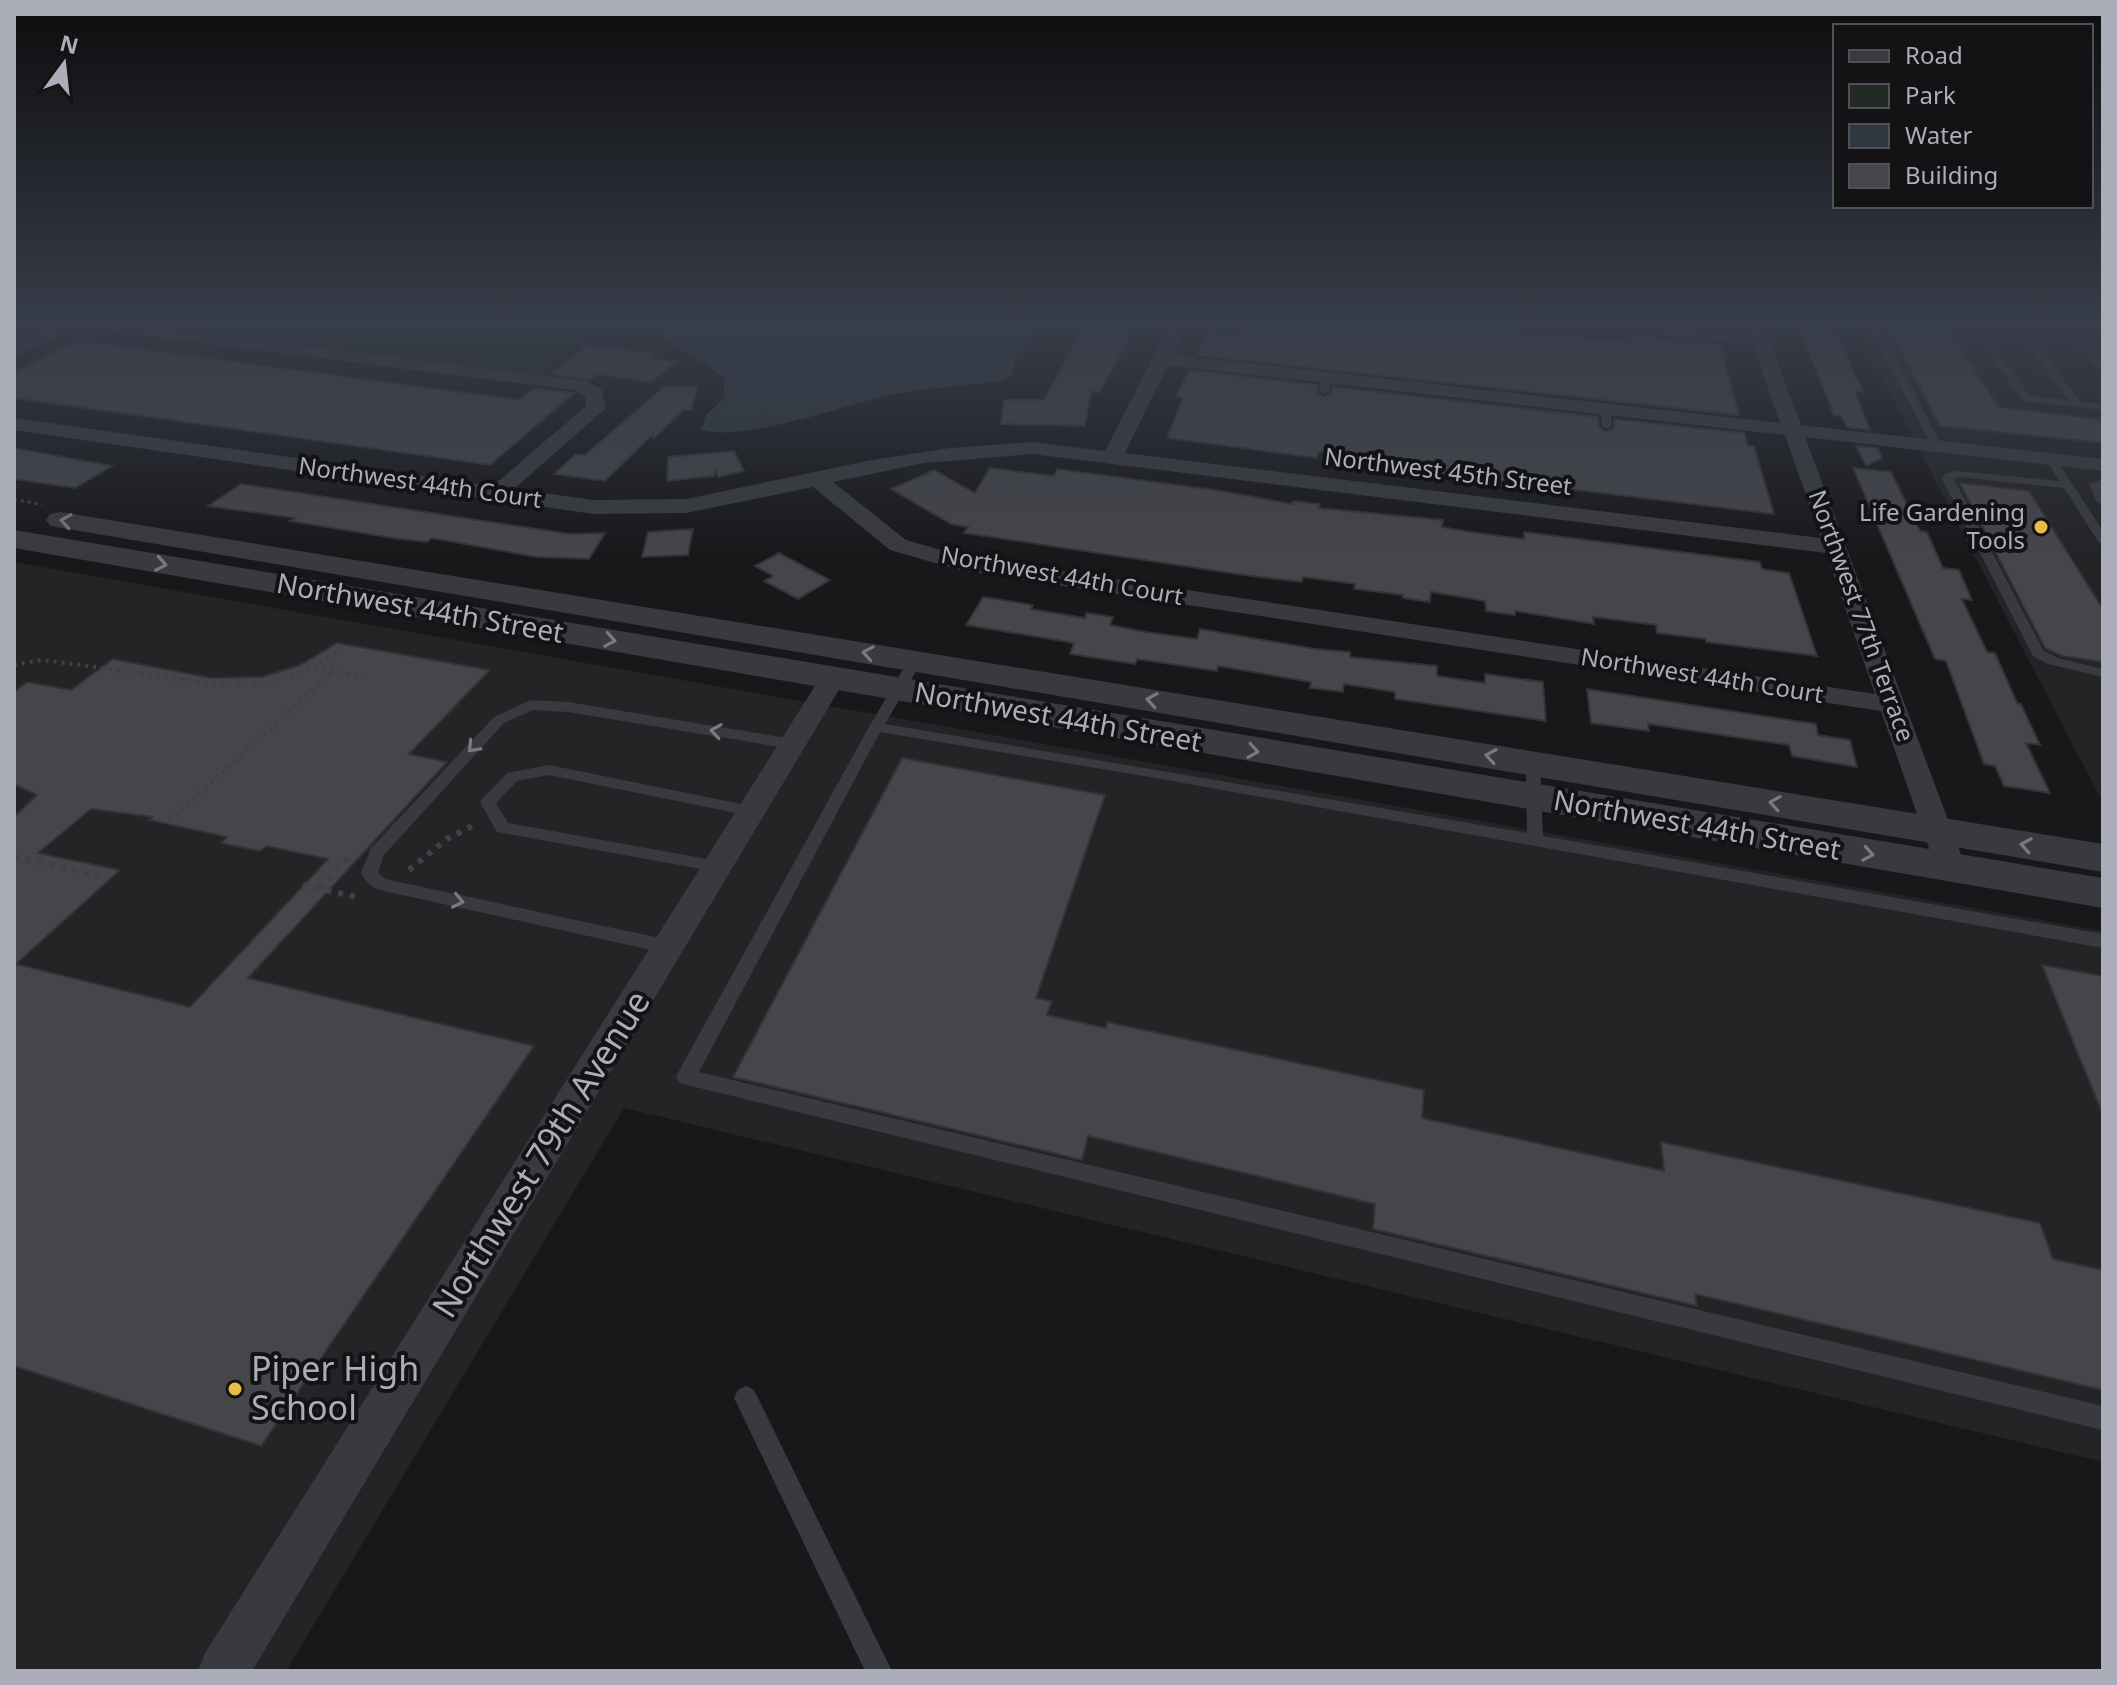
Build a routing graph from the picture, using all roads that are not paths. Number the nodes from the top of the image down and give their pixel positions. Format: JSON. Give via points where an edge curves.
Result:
{"nodes":[{"id":1,"x":595,"y":399,"type":"edge"},
{"id":2,"x":1142,"y":399,"type":"edge"},
{"id":3,"x":1447,"y":399,"type":"edge"},
{"id":4,"x":1782,"y":399,"type":"edge"},
{"id":5,"x":1912,"y":399,"type":"edge"},
{"id":6,"x":2027,"y":399,"type":"edge"},
{"id":7,"x":2073,"y":399,"type":"edge"},
{"id":8,"x":2078,"y":405,"type":"junction"},
{"id":9,"x":2103,"y":407,"type":"edge"},
{"id":10,"x":14,"y":424,"type":"edge"},
{"id":11,"x":1794,"y":430,"type":"junction"},
{"id":12,"x":1937,"y":446,"type":"junction"},
{"id":13,"x":1113,"y":456,"type":"junction"},
{"id":14,"x":2051,"y":459,"type":"junction"},
{"id":15,"x":2103,"y":465,"type":"edge"},
{"id":16,"x":817,"y":480,"type":"junction"},
{"id":17,"x":2103,"y":482,"type":"edge"},
{"id":18,"x":2066,"y":485,"type":"junction"},
{"id":19,"x":495,"y":495,"type":"junction"},
{"id":20,"x":2103,"y":502,"type":"edge"},
{"id":21,"x":14,"y":512,"type":"edge"},
{"id":22,"x":2101,"y":533,"type":"edge"},
{"id":23,"x":14,"y":539,"type":"edge"},
{"id":24,"x":1836,"y":547,"type":"junction"},
{"id":25,"x":2103,"y":673,"type":"edge"},
{"id":26,"x":906,"y":675,"type":"junction"},
{"id":27,"x":833,"y":678,"type":"junction"},
{"id":28,"x":1894,"y":705,"type":"junction"},
{"id":29,"x":876,"y":727,"type":"junction"},
{"id":30,"x":793,"y":744,"type":"junction"},
{"id":31,"x":1533,"y":763,"type":"junction"},
{"id":32,"x":1533,"y":797,"type":"junction"},
{"id":33,"x":751,"y":811,"type":"junction"},
{"id":34,"x":1935,"y":829,"type":"junction"},
{"id":35,"x":1535,"y":840,"type":"junction"},
{"id":36,"x":2103,"y":858,"type":"edge"},
{"id":37,"x":718,"y":866,"type":"junction"},
{"id":38,"x":1951,"y":868,"type":"junction"},
{"id":39,"x":2103,"y":893,"type":"edge"},
{"id":40,"x":2103,"y":941,"type":"edge"},
{"id":41,"x":669,"y":947,"type":"junction"},
{"id":42,"x":746,"y":1398,"type":"dead end"},
{"id":43,"x":2103,"y":1418,"type":"edge"},
{"id":44,"x":223,"y":1671,"type":"edge"},
{"id":45,"x":879,"y":1671,"type":"edge"}],
"edges":[{"from":1,"to":19,"type":"street","via":[[596,408]]},
{"from":2,"to":13,"type":"street"},
{"from":3,"to":11,"type":"street","via":[[1606,418]]},
{"from":4,"to":11,"type":"street","name":"Northwest 77th Terrace"},
{"from":5,"to":12,"type":"lane"},
{"from":6,"to":8,"type":"lane"},
{"from":7,"to":8,"type":"lane"},
{"from":8,"to":9,"type":"lane"},
{"from":10,"to":19,"type":"street","name":"Northwest 44th Court"},
{"from":11,"to":12,"type":"street"},
{"from":11,"to":24,"type":"street","name":"Northwest 77th Terrace"},
{"from":12,"to":14,"type":"street"},
{"from":13,"to":16,"type":"street","name":"Northwest 45th Street","via":[[1032,448],[936,453]]},
{"from":13,"to":24,"type":"street","name":"Northwest 45th Street"},
{"from":14,"to":15,"type":"street"},
{"from":14,"to":18,"type":"lane"},
{"from":16,"to":19,"type":"street","name":"Northwest 44th Court","via":[[686,506],[594,507]]},
{"from":16,"to":28,"type":"street","name":"Northwest 44th Court","via":[[898,545],[959,563]]},
{"from":17,"to":20,"type":"lane","via":[[2095,484]]},
{"from":18,"to":22,"type":"lane"},
{"from":18,"to":25,"type":"lane","via":[[1958,474],[1948,479],[2038,653]]},
{"from":26,"to":21,"type":"street","name":"Northwest 44th Street","one_way":true},
{"from":23,"to":27,"type":"street","name":"Northwest 44th Street","one_way":true},
{"from":24,"to":28,"type":"street","name":"Northwest 77th Terrace"},
{"from":26,"to":27,"type":"street","name":"Northwest 44th Street"},
{"from":26,"to":29,"type":"lane"},
{"from":31,"to":26,"type":"street","name":"Northwest 44th Street","one_way":true},
{"from":26,"to":32,"type":"street","name":"Northwest 44th Street","one_way":true},
{"from":27,"to":30,"type":"street","name":"Northwest 79th Avenue"},
{"from":28,"to":34,"type":"street","name":"Northwest 77th Terrace"},
{"from":29,"to":35,"type":"lane"},
{"from":29,"to":43,"type":"lane","via":[[686,1077]]},
{"from":30,"to":33,"type":"street","name":"Northwest 79th Avenue"},
{"from":30,"to":41,"type":"lane","one_way":true,"via":[[531,705],[499,720],[377,852],[369,873],[380,884]]},
{"from":31,"to":32,"type":"lane"},
{"from":34,"to":31,"type":"street","name":"Northwest 44th Street","one_way":true},
{"from":32,"to":35,"type":"lane"},
{"from":32,"to":38,"type":"street","name":"Northwest 44th Street","one_way":true},
{"from":33,"to":37,"type":"street","name":"Northwest 79th Avenue"},
{"from":33,"to":37,"type":"lane","via":[[549,770],[512,777],[488,802],[503,828]]},
{"from":36,"to":34,"type":"street","name":"Northwest 44th Street","one_way":true},
{"from":34,"to":38,"type":"street","name":"Northwest 77th Terrace"},
{"from":35,"to":40,"type":"lane"},
{"from":37,"to":41,"type":"street","name":"Northwest 79th Avenue"},
{"from":38,"to":39,"type":"street","name":"Northwest 44th Street"},
{"from":41,"to":44,"type":"street","name":"Northwest 79th Avenue"},
{"from":42,"to":45,"type":"lane"}]}
